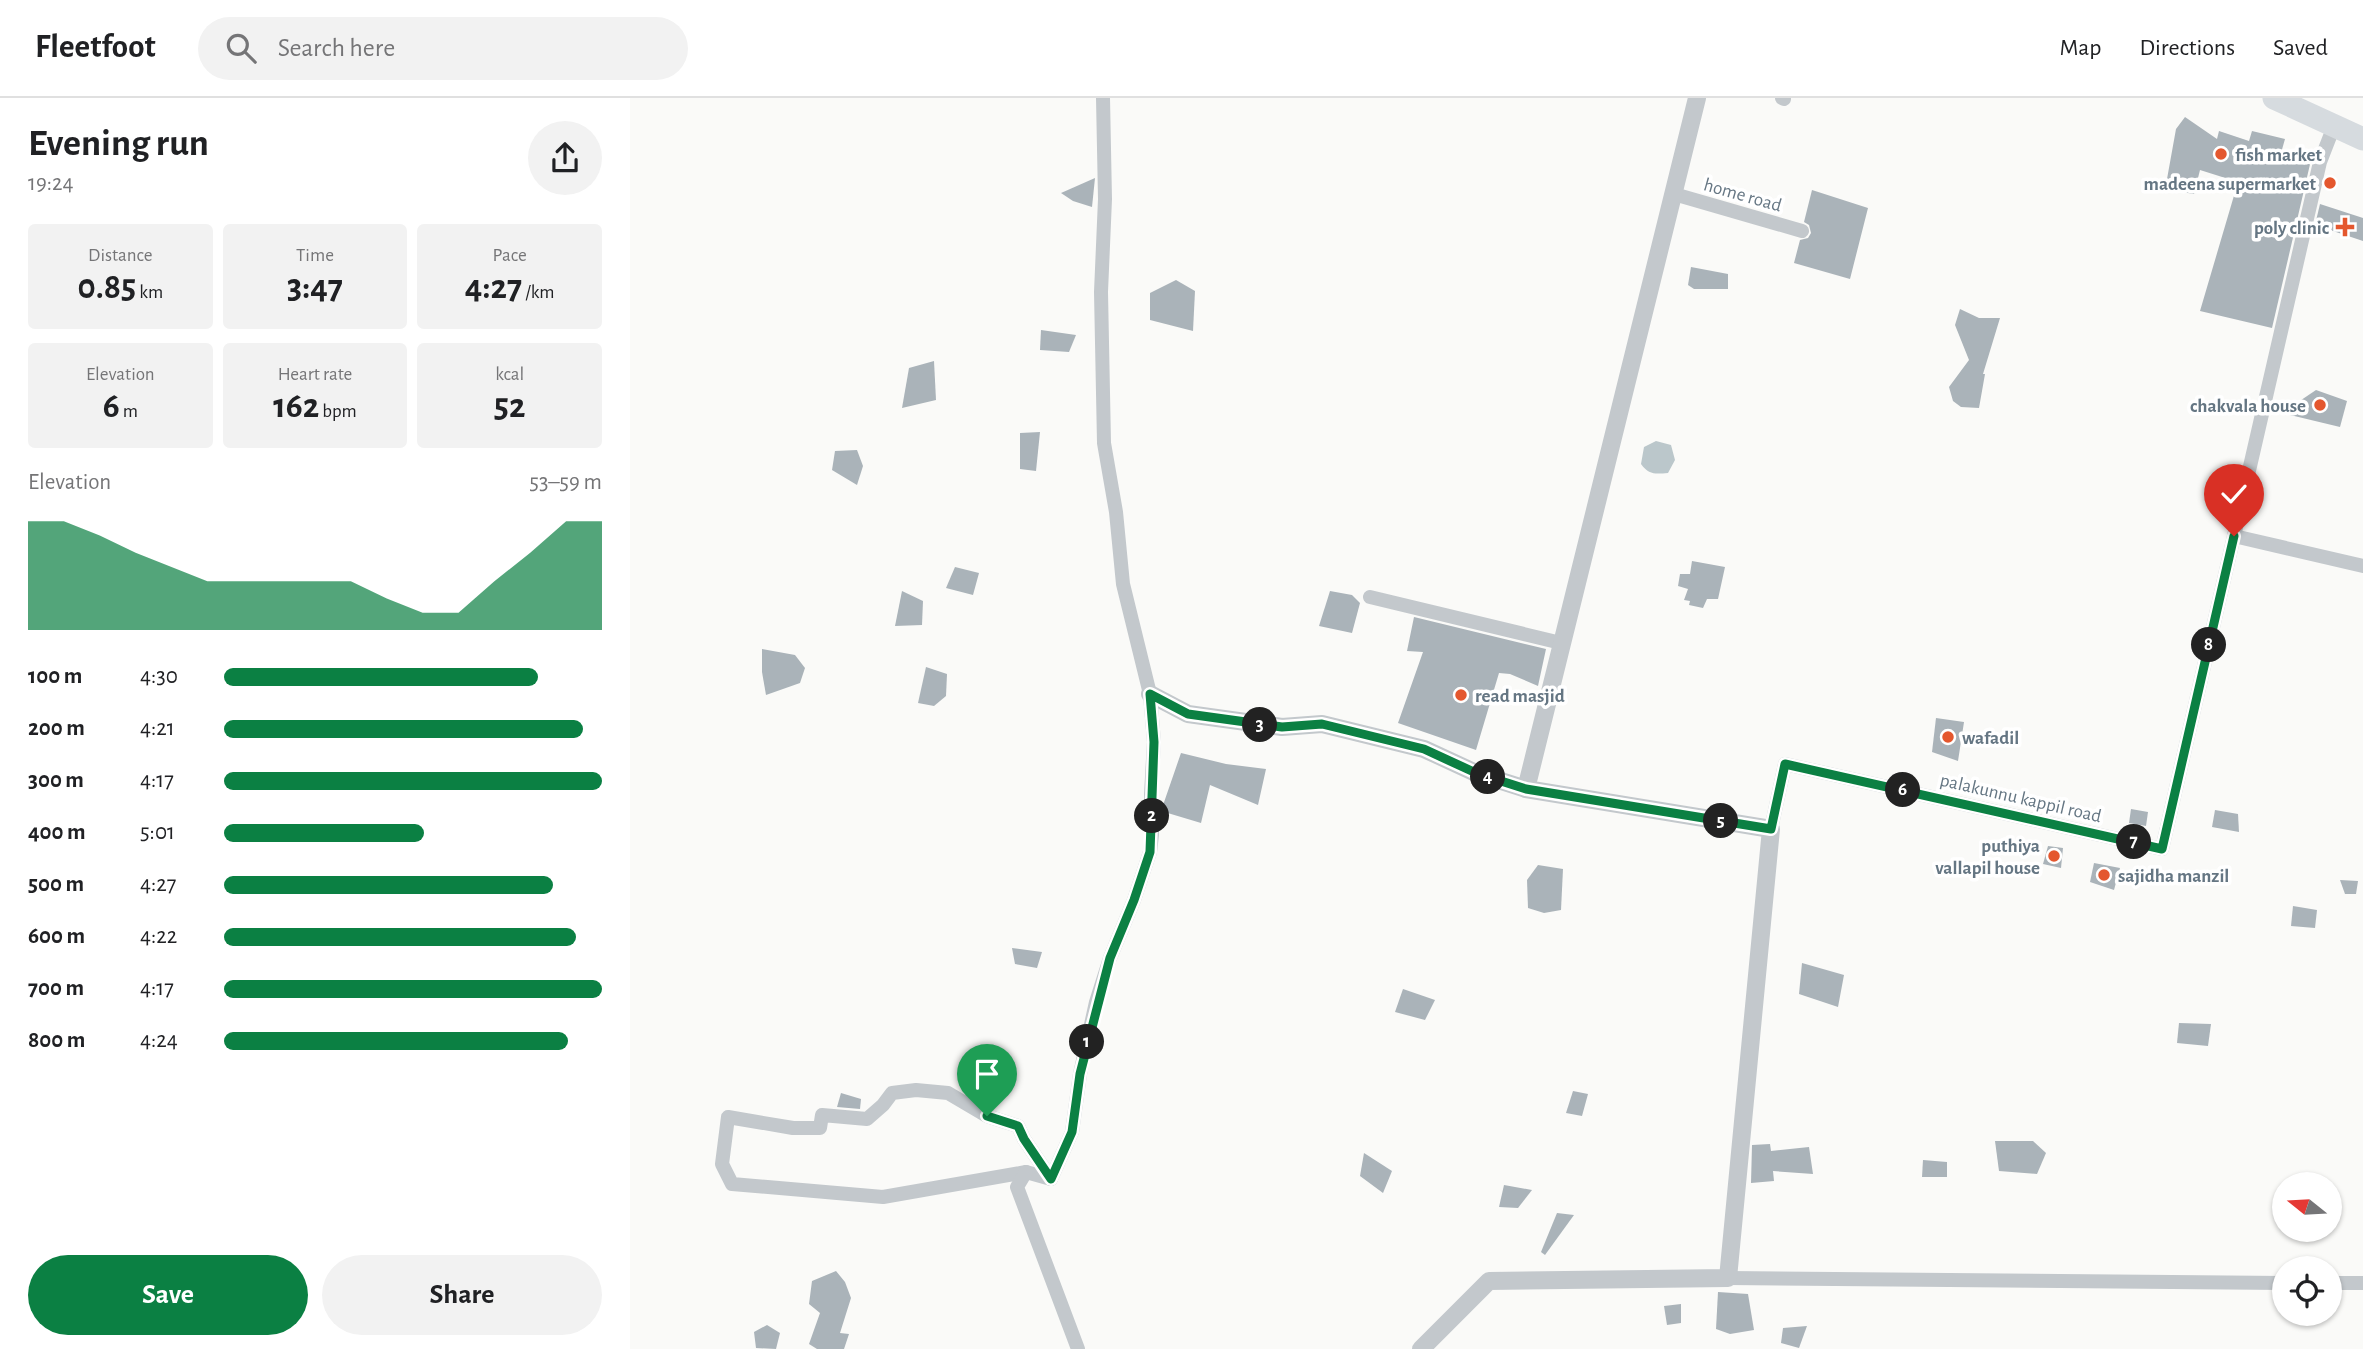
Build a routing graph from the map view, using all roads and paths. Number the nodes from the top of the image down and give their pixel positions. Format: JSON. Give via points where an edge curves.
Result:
{"nodes":[{"id":1,"x":1103,"y":98,"type":"edge"},
{"id":2,"x":1697,"y":98,"type":"edge"},
{"id":3,"x":2274,"y":98,"type":"edge"},
{"id":4,"x":2334,"y":126,"type":"junction"},
{"id":5,"x":2363,"y":139,"type":"edge"},
{"id":6,"x":1674,"y":194,"type":"junction"},
{"id":7,"x":1802,"y":231,"type":"dead end"},
{"id":8,"x":2234,"y":536,"type":"junction"},
{"id":9,"x":2363,"y":566,"type":"edge"},
{"id":10,"x":1370,"y":597,"type":"dead end"},
{"id":11,"x":1561,"y":643,"type":"junction"},
{"id":12,"x":1150,"y":694,"type":"junction"},
{"id":13,"x":1526,"y":789,"type":"junction"},
{"id":14,"x":1771,"y":829,"type":"junction"},
{"id":15,"x":1026,"y":1172,"type":"junction"},
{"id":16,"x":1051,"y":1179,"type":"junction"},
{"id":17,"x":1728,"y":1278,"type":"junction"},
{"id":18,"x":2272,"y":1283,"type":"edge"},
{"id":19,"x":2342,"y":1283,"type":"edge"},
{"id":20,"x":2363,"y":1283,"type":"edge"},
{"id":21,"x":1078,"y":1349,"type":"edge"},
{"id":22,"x":1421,"y":1349,"type":"edge"}],
"edges":[{"from":1,"to":12,"type":"street","via":[[1104,443],[1123,584]]},
{"from":2,"to":6,"type":"street"},
{"from":3,"to":4,"type":"main road"},
{"from":4,"to":5,"type":"main road"},
{"from":4,"to":8,"type":"street","name":"palakunnu kappil road","via":[[2320,162]]},
{"from":6,"to":7,"type":"street","name":"home road"},
{"from":6,"to":11,"type":"street"},
{"from":8,"to":9,"type":"street"},
{"from":8,"to":14,"type":"street","name":"palakunnu kappil road","via":[[2162,849],[1785,764]]},
{"from":10,"to":11,"type":"street"},
{"from":11,"to":13,"type":"street"},
{"from":12,"to":13,"type":"street","via":[[1188,714],[1282,727],[1322,724],[1424,749]]},
{"from":12,"to":16,"type":"street","via":[[1154,742],[1150,852],[1110,958],[1080,1074],[1072,1132]]},
{"from":13,"to":14,"type":"street"},
{"from":14,"to":17,"type":"street"},
{"from":15,"to":16,"type":"street"},
{"from":15,"to":16,"type":"street","via":[[883,1197],[732,1184],[722,1164],[728,1117],[820,1128],[822,1115],[867,1119],[892,1093],[916,1090],[948,1093],[987,1116],[1018,1126]]},
{"from":15,"to":21,"type":"street","via":[[1017,1187]]},
{"from":17,"to":18,"type":"street"},
{"from":17,"to":22,"type":"street","via":[[1489,1281]]},
{"from":19,"to":20,"type":"street"}]}
